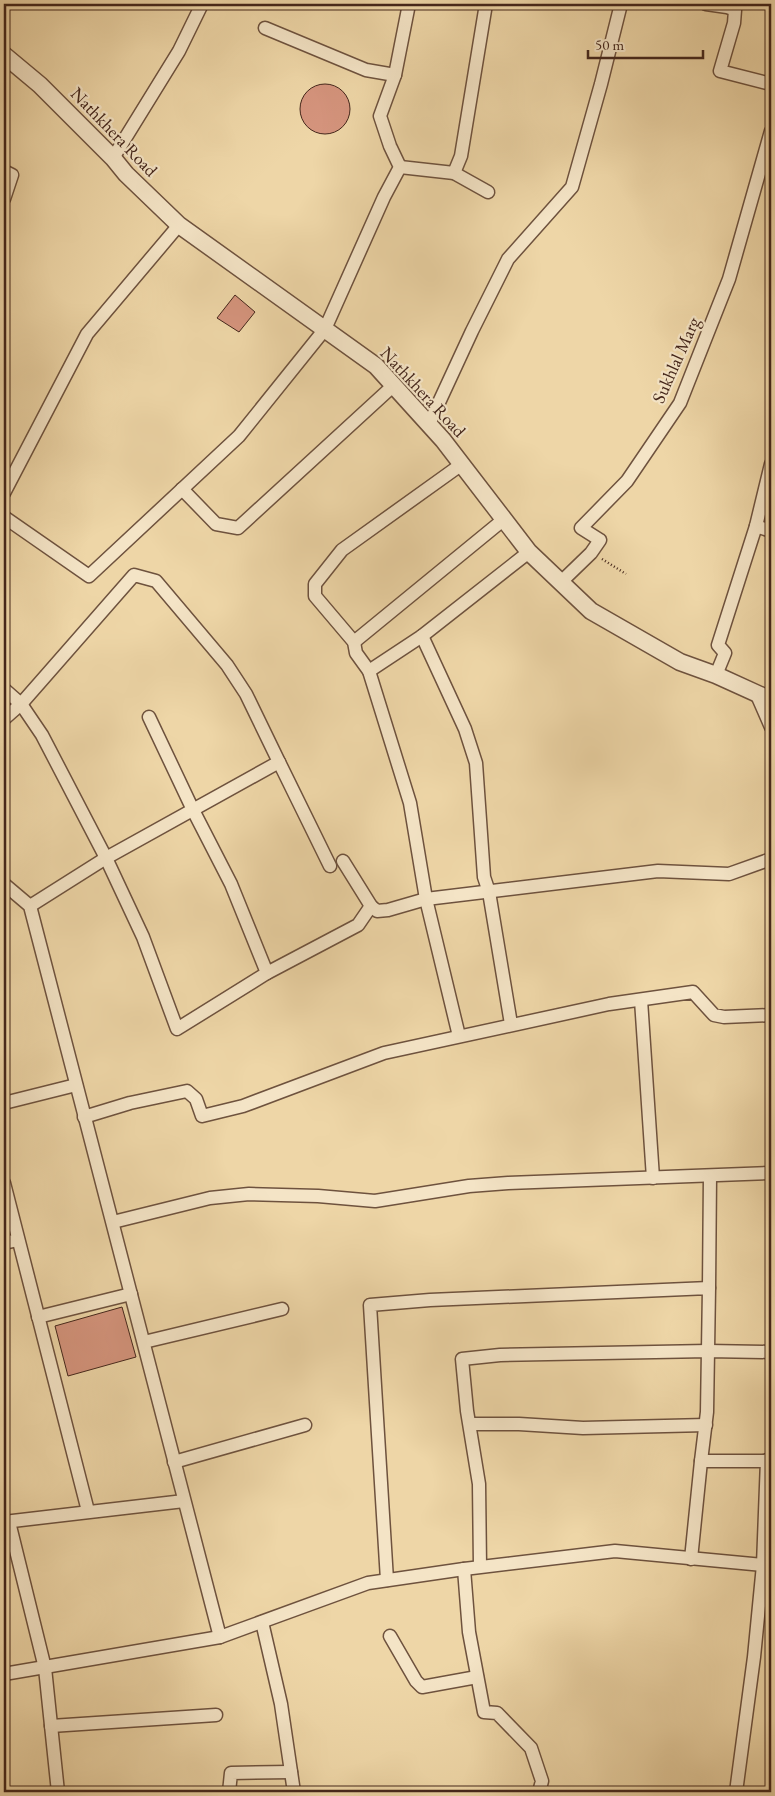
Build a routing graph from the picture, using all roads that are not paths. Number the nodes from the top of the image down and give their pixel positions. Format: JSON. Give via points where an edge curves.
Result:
{"nodes":[{"id":1,"x":202,"y":4,"type":"edge"},
{"id":2,"x":409,"y":4,"type":"edge"},
{"id":3,"x":486,"y":4,"type":"edge"},
{"id":4,"x":621,"y":4,"type":"edge"},
{"id":5,"x":706,"y":4,"type":"edge"},
{"id":6,"x":265,"y":28,"type":"dead end"},
{"id":7,"x":4,"y":55,"type":"edge"},
{"id":8,"x":395,"y":75,"type":"junction"},
{"id":9,"x":771,"y":84,"type":"edge"},
{"id":10,"x":771,"y":131,"type":"edge"},
{"id":11,"x":113,"y":158,"type":"junction"},
{"id":12,"x":400,"y":168,"type":"junction"},
{"id":13,"x":4,"y":171,"type":"edge"},
{"id":14,"x":454,"y":173,"type":"junction"},
{"id":15,"x":488,"y":192,"type":"dead end"},
{"id":16,"x":4,"y":199,"type":"edge"},
{"id":17,"x":179,"y":225,"type":"junction"},
{"id":18,"x":325,"y":329,"type":"junction"},
{"id":19,"x":394,"y":385,"type":"junction"},
{"id":20,"x":429,"y":424,"type":"junction"},
{"id":21,"x":462,"y":464,"type":"junction"},
{"id":22,"x":771,"y":464,"type":"edge"},
{"id":23,"x":5,"y":486,"type":"edge"},
{"id":24,"x":182,"y":488,"type":"junction"},
{"id":25,"x":4,"y":517,"type":"edge"},
{"id":26,"x":503,"y":520,"type":"junction"},
{"id":27,"x":756,"y":526,"type":"junction"},
{"id":28,"x":771,"y":531,"type":"edge"},
{"id":29,"x":529,"y":552,"type":"junction"},
{"id":30,"x":560,"y":583,"type":"junction"},
{"id":31,"x":422,"y":636,"type":"junction"},
{"id":32,"x":354,"y":642,"type":"junction"},
{"id":33,"x":369,"y":670,"type":"junction"},
{"id":34,"x":716,"y":675,"type":"junction"},
{"id":35,"x":4,"y":689,"type":"edge"},
{"id":36,"x":764,"y":698,"type":"edge"},
{"id":37,"x":21,"y":704,"type":"junction"},
{"id":38,"x":149,"y":717,"type":"dead end"},
{"id":39,"x":4,"y":719,"type":"edge"},
{"id":40,"x":771,"y":727,"type":"edge"},
{"id":41,"x":279,"y":762,"type":"junction"},
{"id":42,"x":193,"y":810,"type":"junction"},
{"id":43,"x":106,"y":858,"type":"junction"},
{"id":44,"x":771,"y":859,"type":"edge"},
{"id":45,"x":343,"y":861,"type":"dead end"},
{"id":46,"x":330,"y":866,"type":"dead end"},
{"id":47,"x":4,"y":884,"type":"edge"},
{"id":48,"x":489,"y":892,"type":"junction"},
{"id":49,"x":426,"y":899,"type":"junction"},
{"id":50,"x":30,"y":906,"type":"junction"},
{"id":51,"x":370,"y":906,"type":"junction"},
{"id":52,"x":267,"y":973,"type":"junction"},
{"id":53,"x":640,"y":1000,"type":"junction"},
{"id":54,"x":771,"y":1015,"type":"edge"},
{"id":55,"x":511,"y":1024,"type":"junction"},
{"id":56,"x":458,"y":1036,"type":"junction"},
{"id":57,"x":76,"y":1085,"type":"junction"},
{"id":58,"x":4,"y":1102,"type":"edge"},
{"id":59,"x":84,"y":1117,"type":"junction"},
{"id":60,"x":771,"y":1173,"type":"edge"},
{"id":61,"x":710,"y":1176,"type":"junction"},
{"id":62,"x":653,"y":1178,"type":"junction"},
{"id":63,"x":4,"y":1183,"type":"edge"},
{"id":64,"x":113,"y":1222,"type":"junction"},
{"id":65,"x":18,"y":1240,"type":"junction"},
{"id":66,"x":4,"y":1243,"type":"edge"},
{"id":67,"x":709,"y":1288,"type":"junction"},
{"id":68,"x":131,"y":1294,"type":"junction"},
{"id":69,"x":282,"y":1309,"type":"dead end"},
{"id":70,"x":38,"y":1317,"type":"junction"},
{"id":71,"x":144,"y":1342,"type":"junction"},
{"id":72,"x":708,"y":1351,"type":"junction"},
{"id":73,"x":771,"y":1352,"type":"edge"},
{"id":74,"x":470,"y":1424,"type":"junction"},
{"id":75,"x":305,"y":1425,"type":"dead end"},
{"id":76,"x":706,"y":1425,"type":"junction"},
{"id":77,"x":701,"y":1461,"type":"junction"},
{"id":78,"x":769,"y":1461,"type":"edge"},
{"id":79,"x":174,"y":1462,"type":"junction"},
{"id":80,"x":184,"y":1501,"type":"junction"},
{"id":81,"x":88,"y":1511,"type":"junction"},
{"id":82,"x":6,"y":1522,"type":"edge"},
{"id":83,"x":691,"y":1559,"type":"junction"},
{"id":84,"x":763,"y":1565,"type":"junction"},
{"id":85,"x":480,"y":1566,"type":"junction"},
{"id":86,"x":464,"y":1569,"type":"junction"},
{"id":87,"x":387,"y":1580,"type":"junction"},
{"id":88,"x":262,"y":1622,"type":"junction"},
{"id":89,"x":390,"y":1636,"type":"dead end"},
{"id":90,"x":220,"y":1637,"type":"junction"},
{"id":91,"x":44,"y":1668,"type":"junction"},
{"id":92,"x":4,"y":1674,"type":"edge"},
{"id":93,"x":478,"y":1677,"type":"junction"},
{"id":94,"x":216,"y":1715,"type":"dead end"},
{"id":95,"x":51,"y":1726,"type":"junction"},
{"id":96,"x":291,"y":1772,"type":"junction"},
{"id":97,"x":58,"y":1792,"type":"edge"},
{"id":98,"x":229,"y":1792,"type":"edge"},
{"id":99,"x":294,"y":1792,"type":"edge"},
{"id":100,"x":539,"y":1792,"type":"edge"},
{"id":101,"x":736,"y":1792,"type":"edge"}],
"edges":[{"from":1,"to":11,"type":"street","via":[[178,51]]},
{"from":2,"to":8,"type":"street"},
{"from":3,"to":14,"type":"street","via":[[461,156]]},
{"from":4,"to":20,"type":"street","via":[[572,187],[508,259]]},
{"from":5,"to":9,"type":"street","via":[[735,10],[720,71]]},
{"from":6,"to":8,"type":"street","via":[[366,70]]},
{"from":7,"to":11,"type":"street","name":"Nathkhera Road","via":[[40,85]]},
{"from":8,"to":12,"type":"street","via":[[380,116]]},
{"from":10,"to":30,"type":"street","name":"Sukhlal Marg","via":[[729,279],[680,403],[627,481],[581,528],[600,540]]},
{"from":11,"to":17,"type":"street","name":"Nathkhera Road"},
{"from":12,"to":14,"type":"street"},
{"from":12,"to":18,"type":"street"},
{"from":13,"to":16,"type":"street","via":[[12,175]]},
{"from":14,"to":15,"type":"street"},
{"from":17,"to":18,"type":"street","name":"Nathkhera Road"},
{"from":17,"to":23,"type":"street","via":[[87,334]]},
{"from":18,"to":19,"type":"street","name":"Nathkhera Road","via":[[376,366]]},
{"from":18,"to":24,"type":"street","via":[[239,436]]},
{"from":19,"to":20,"type":"street","name":"Nathkhera Road"},
{"from":19,"to":24,"type":"street","via":[[238,528],[216,524]]},
{"from":20,"to":21,"type":"street","name":"Nathkhera Road"},
{"from":21,"to":26,"type":"street","name":"Nathkhera Road"},
{"from":21,"to":32,"type":"street","via":[[342,550],[315,584],[315,596]]},
{"from":22,"to":27,"type":"street"},
{"from":24,"to":25,"type":"street","via":[[88,576]]},
{"from":26,"to":29,"type":"street","name":"Nathkhera Road"},
{"from":26,"to":32,"type":"street"},
{"from":27,"to":28,"type":"street"},
{"from":27,"to":34,"type":"street","via":[[718,645],[725,653]]},
{"from":29,"to":30,"type":"street","name":"Nathkhera Road"},
{"from":29,"to":31,"type":"street"},
{"from":30,"to":34,"type":"street","name":"Nathkhera Road","via":[[591,612],[680,662]]},
{"from":31,"to":33,"type":"street"},
{"from":31,"to":48,"type":"street","via":[[465,729],[476,763],[484,877]]},
{"from":32,"to":33,"type":"street","via":[[356,653]]},
{"from":33,"to":49,"type":"street","via":[[410,803]]},
{"from":34,"to":36,"type":"street","name":"Nathkhera Road"},
{"from":35,"to":37,"type":"street"},
{"from":36,"to":40,"type":"street"},
{"from":37,"to":39,"type":"street"},
{"from":37,"to":41,"type":"street","via":[[134,574],[156,581],[227,665],[246,694]]},
{"from":37,"to":43,"type":"street","via":[[42,735]]},
{"from":38,"to":42,"type":"street"},
{"from":41,"to":42,"type":"street"},
{"from":41,"to":46,"type":"street"},
{"from":42,"to":43,"type":"street"},
{"from":42,"to":52,"type":"street","via":[[231,884]]},
{"from":43,"to":50,"type":"street"},
{"from":43,"to":52,"type":"street","via":[[143,937],[178,1029]]},
{"from":44,"to":48,"type":"street","via":[[729,874],[658,871]]},
{"from":45,"to":51,"type":"street"},
{"from":47,"to":50,"type":"street"},
{"from":48,"to":49,"type":"street"},
{"from":48,"to":55,"type":"street"},
{"from":49,"to":51,"type":"street","via":[[388,910],[377,911]]},
{"from":49,"to":56,"type":"street"},
{"from":50,"to":57,"type":"street"},
{"from":51,"to":52,"type":"street","via":[[358,925]]},
{"from":53,"to":54,"type":"street","via":[[693,992],[714,1015]]},
{"from":53,"to":55,"type":"street"},
{"from":53,"to":62,"type":"street"},
{"from":55,"to":56,"type":"street"},
{"from":56,"to":59,"type":"street","via":[[384,1054],[243,1106],[202,1116],[196,1099],[186,1091]]},
{"from":57,"to":58,"type":"street"},
{"from":57,"to":59,"type":"street"},
{"from":59,"to":64,"type":"street"},
{"from":60,"to":61,"type":"street"},
{"from":61,"to":62,"type":"street"},
{"from":61,"to":67,"type":"street"},
{"from":62,"to":64,"type":"street","via":[[469,1186],[375,1201],[248,1194],[210,1198]]},
{"from":63,"to":65,"type":"street"},
{"from":64,"to":68,"type":"street"},
{"from":65,"to":66,"type":"street"},
{"from":65,"to":70,"type":"street"},
{"from":67,"to":72,"type":"street"},
{"from":67,"to":87,"type":"street","via":[[370,1305]]},
{"from":68,"to":70,"type":"street"},
{"from":68,"to":71,"type":"street"},
{"from":69,"to":71,"type":"street"},
{"from":70,"to":81,"type":"street"},
{"from":71,"to":79,"type":"street"},
{"from":72,"to":73,"type":"street"},
{"from":72,"to":74,"type":"street","via":[[500,1355],[462,1359]]},
{"from":72,"to":76,"type":"street"},
{"from":74,"to":76,"type":"street","via":[[583,1428]]},
{"from":74,"to":85,"type":"street","via":[[480,1484]]},
{"from":75,"to":79,"type":"street"},
{"from":76,"to":77,"type":"street"},
{"from":77,"to":78,"type":"street"},
{"from":77,"to":83,"type":"street"},
{"from":78,"to":84,"type":"street"},
{"from":79,"to":80,"type":"street"},
{"from":80,"to":81,"type":"street"},
{"from":80,"to":90,"type":"street"},
{"from":81,"to":82,"type":"street"},
{"from":82,"to":91,"type":"street"},
{"from":83,"to":84,"type":"street"},
{"from":83,"to":85,"type":"street","via":[[615,1551]]},
{"from":84,"to":101,"type":"street"},
{"from":85,"to":86,"type":"street"},
{"from":86,"to":87,"type":"street"},
{"from":86,"to":93,"type":"street","via":[[469,1632]]},
{"from":87,"to":88,"type":"street","via":[[368,1583]]},
{"from":88,"to":90,"type":"street"},
{"from":88,"to":96,"type":"street","via":[[281,1704]]},
{"from":89,"to":93,"type":"street","via":[[422,1687]]},
{"from":90,"to":91,"type":"street"},
{"from":91,"to":92,"type":"street"},
{"from":91,"to":95,"type":"street"},
{"from":93,"to":100,"type":"street","via":[[484,1712],[497,1713],[531,1748],[542,1781]]},
{"from":94,"to":95,"type":"street"},
{"from":95,"to":97,"type":"street"},
{"from":96,"to":98,"type":"street","via":[[231,1773]]},
{"from":96,"to":99,"type":"street"}]}
